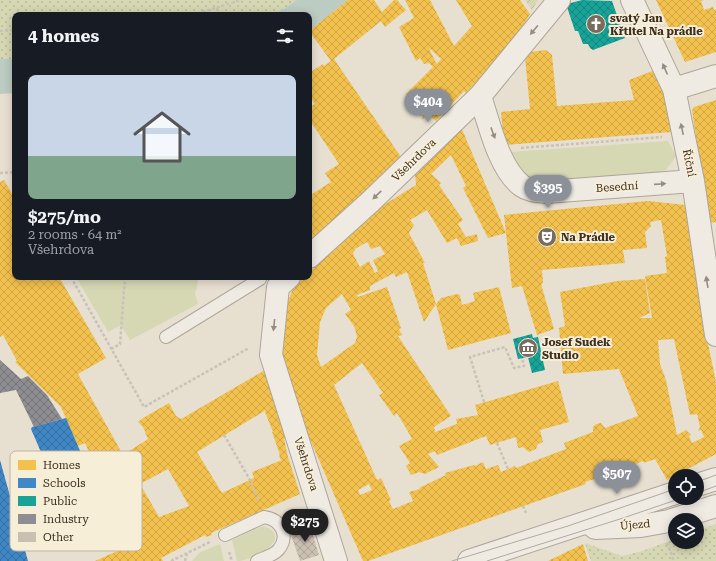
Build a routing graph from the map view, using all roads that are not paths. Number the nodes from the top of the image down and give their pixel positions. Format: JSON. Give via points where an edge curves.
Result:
{"nodes":[{"id":1,"x":559,"y":0,"type":"edge"},
{"id":2,"x":632,"y":0,"type":"edge"},
{"id":3,"x":716,"y":76,"type":"edge"},
{"id":4,"x":674,"y":89,"type":"junction"},
{"id":5,"x":480,"y":96,"type":"junction"},
{"id":6,"x":693,"y":181,"type":"junction"},
{"id":7,"x":312,"y":254,"type":"edge"},
{"id":8,"x":256,"y":280,"type":"edge"},
{"id":9,"x":261,"y":280,"type":"edge"},
{"id":10,"x":285,"y":280,"type":"edge"},
{"id":11,"x":276,"y":300,"type":"junction"},
{"id":12,"x":716,"y":335,"type":"edge"},
{"id":13,"x":166,"y":337,"type":"dead end"},
{"id":14,"x":716,"y":479,"type":"edge"},
{"id":15,"x":704,"y":483,"type":"edge"},
{"id":16,"x":668,"y":495,"type":"edge"},
{"id":17,"x":716,"y":506,"type":"edge"},
{"id":18,"x":575,"y":527,"type":"junction"},
{"id":19,"x":225,"y":535,"type":"road end"},
{"id":20,"x":257,"y":561,"type":"edge"},
{"id":21,"x":336,"y":561,"type":"edge"},
{"id":22,"x":469,"y":561,"type":"edge"}],
"edges":[{"from":1,"to":5,"type":"street","name":"Všehrdova","one_way":true},
{"from":4,"to":2,"type":"street","name":"Říční","one_way":true},
{"from":3,"to":4,"type":"street"},
{"from":6,"to":4,"type":"street","name":"Říční","one_way":true},
{"from":5,"to":6,"type":"street","name":"Besední","one_way":true,"via":[[506,167],[523,186],[533,191]]},
{"from":5,"to":7,"type":"street","name":"Všehrdova","one_way":true},
{"from":12,"to":6,"type":"street","name":"Říční","one_way":true},
{"from":8,"to":13,"type":"lane"},
{"from":9,"to":11,"type":"lane"},
{"from":10,"to":11,"type":"street","name":"Všehrdova","via":[[278,287]]},
{"from":11,"to":21,"type":"street","name":"Všehrdova","one_way":true,"via":[[271,355]]},
{"from":14,"to":15,"type":"street"},
{"from":16,"to":18,"type":"street","name":"Újezd"},
{"from":17,"to":18,"type":"street","name":"Újezd","via":[[669,521],[642,526]]},
{"from":18,"to":22,"type":"street","name":"Újezd"},
{"from":19,"to":20,"type":"lane","via":[[264,517],[275,520],[283,529],[283,542],[278,551]]}]}
